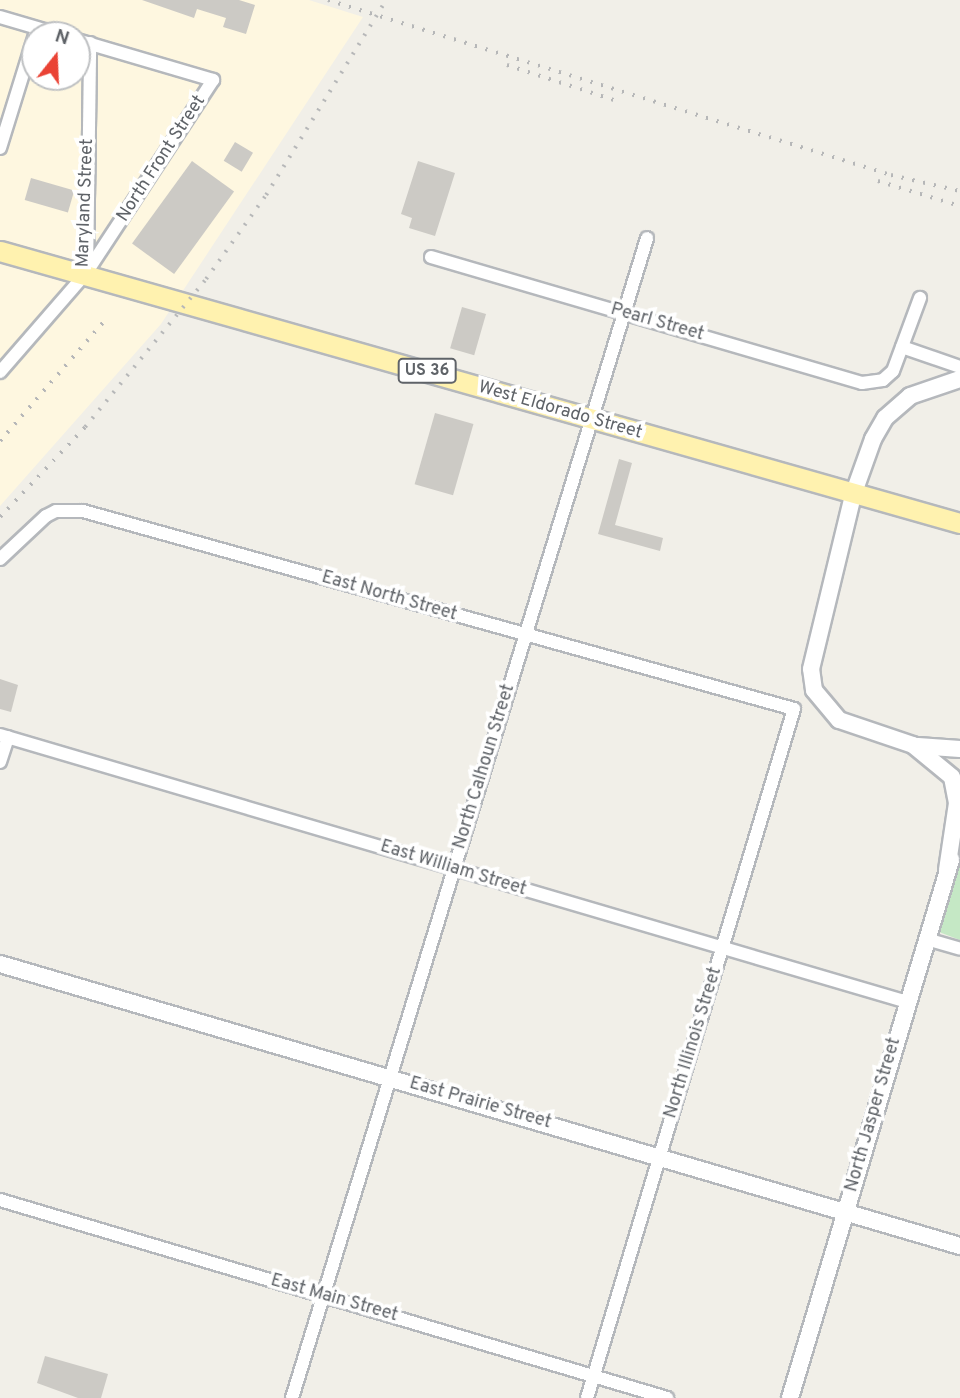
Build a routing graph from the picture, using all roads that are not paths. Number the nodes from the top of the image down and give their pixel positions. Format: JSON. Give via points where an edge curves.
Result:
{"nodes":[{"id":1,"x":0,"y":17,"type":"edge"},
{"id":2,"x":21,"y":26,"type":"edge"},
{"id":3,"x":91,"y":44,"type":"edge"},
{"id":4,"x":21,"y":81,"type":"edge"},
{"id":5,"x":84,"y":91,"type":"edge"},
{"id":6,"x":0,"y":148,"type":"edge"},
{"id":7,"x":647,"y":238,"type":"dead end"},
{"id":8,"x":0,"y":251,"type":"edge"},
{"id":9,"x":431,"y":257,"type":"dead end"},
{"id":10,"x":87,"y":272,"type":"junction"},
{"id":11,"x":920,"y":298,"type":"dead end"},
{"id":12,"x":624,"y":314,"type":"junction"},
{"id":13,"x":902,"y":347,"type":"junction"},
{"id":14,"x":960,"y":367,"type":"edge"},
{"id":15,"x":0,"y":372,"type":"edge"},
{"id":16,"x":960,"y":379,"type":"edge"},
{"id":17,"x":591,"y":420,"type":"junction"},
{"id":18,"x":853,"y":495,"type":"junction"},
{"id":19,"x":960,"y":523,"type":"edge"},
{"id":20,"x":0,"y":559,"type":"edge"},
{"id":21,"x":525,"y":636,"type":"junction"},
{"id":22,"x":794,"y":709,"type":"joint"},
{"id":23,"x":4,"y":736,"type":"edge"},
{"id":24,"x":913,"y":745,"type":"junction"},
{"id":25,"x":960,"y":749,"type":"edge"},
{"id":26,"x":0,"y":762,"type":"edge"},
{"id":27,"x":960,"y":832,"type":"edge"},
{"id":28,"x":454,"y":870,"type":"junction"},
{"id":29,"x":947,"y":870,"type":"junction"},
{"id":30,"x":926,"y":939,"type":"junction"},
{"id":31,"x":722,"y":949,"type":"junction"},
{"id":32,"x":960,"y":949,"type":"edge"},
{"id":33,"x":0,"y":964,"type":"edge"},
{"id":34,"x":907,"y":1002,"type":"junction"},
{"id":35,"x":390,"y":1078,"type":"junction"},
{"id":36,"x":660,"y":1157,"type":"junction"},
{"id":37,"x":0,"y":1200,"type":"edge"},
{"id":38,"x":845,"y":1214,"type":"junction"},
{"id":39,"x":960,"y":1246,"type":"edge"},
{"id":40,"x":323,"y":1296,"type":"junction"},
{"id":41,"x":594,"y":1376,"type":"junction"},
{"id":42,"x":292,"y":1398,"type":"edge"},
{"id":43,"x":587,"y":1398,"type":"edge"},
{"id":44,"x":667,"y":1398,"type":"edge"},
{"id":45,"x":790,"y":1398,"type":"edge"}],
"edges":[{"from":1,"to":2,"type":"street"},
{"from":3,"to":10,"type":"street","name":"North Front Street","via":[[213,80]]},
{"from":4,"to":6,"type":"street"},
{"from":5,"to":10,"type":"street","name":"Maryland Street"},
{"from":7,"to":12,"type":"street","name":"North Calhoun Street"},
{"from":8,"to":10,"type":"main road","name":"West Eldorado Street","number":"US 36"},
{"from":9,"to":12,"type":"street","name":"Pearl Street"},
{"from":10,"to":15,"type":"street","name":"Maryland Street"},
{"from":10,"to":17,"type":"main road","name":"West Eldorado Street","number":"US 36"},
{"from":11,"to":13,"type":"street"},
{"from":12,"to":13,"type":"street","name":"Pearl Street","via":[[862,383],[883,380],[893,371]]},
{"from":12,"to":17,"type":"street","name":"North Calhoun Street"},
{"from":13,"to":14,"type":"street"},
{"from":16,"to":18,"type":"street","via":[[918,392],[885,418]]},
{"from":17,"to":18,"type":"main road","name":"West Eldorado Street","number":"US 36"},
{"from":17,"to":21,"type":"street","name":"North Calhoun Street"},
{"from":18,"to":19,"type":"main road","name":"West Eldorado Street","number":"US 36"},
{"from":18,"to":24,"type":"street","via":[[813,649],[811,679],[821,702],[839,720]]},
{"from":20,"to":21,"type":"street","name":"East North Street","via":[[56,510],[83,512]]},
{"from":21,"to":22,"type":"street","name":"East North Street"},
{"from":21,"to":28,"type":"street","name":"North Calhoun Street"},
{"from":22,"to":31,"type":"street","name":"North Illinois Street"},
{"from":23,"to":26,"type":"street"},
{"from":23,"to":28,"type":"street","name":"East William Street"},
{"from":24,"to":25,"type":"street"},
{"from":24,"to":29,"type":"street","via":[[941,764],[956,789]]},
{"from":27,"to":29,"type":"street","name":"North Jasper Street"},
{"from":28,"to":31,"type":"street","name":"East William Street"},
{"from":28,"to":35,"type":"street","name":"North Calhoun Street"},
{"from":29,"to":30,"type":"street","name":"North Jasper Street"},
{"from":30,"to":32,"type":"street"},
{"from":30,"to":34,"type":"street","name":"North Jasper Street"},
{"from":31,"to":34,"type":"street","name":"East William Street"},
{"from":31,"to":36,"type":"street","name":"North Illinois Street"},
{"from":33,"to":35,"type":"street","name":"East Prairie Street"},
{"from":34,"to":38,"type":"street","name":"North Jasper Street"},
{"from":35,"to":36,"type":"street","name":"East Prairie Street"},
{"from":35,"to":40,"type":"street","name":"North Calhoun Street"},
{"from":36,"to":38,"type":"street","name":"East Prairie Street"},
{"from":36,"to":41,"type":"street","name":"North Illinois Street"},
{"from":37,"to":40,"type":"street","name":"East Main Street"},
{"from":38,"to":39,"type":"street","name":"East Prairie Street"},
{"from":38,"to":45,"type":"street","name":"North Jasper Street"},
{"from":40,"to":41,"type":"street","name":"East Main Street"},
{"from":40,"to":42,"type":"street","name":"North Calhoun Street"},
{"from":41,"to":43,"type":"street","name":"North Illinois Street"},
{"from":41,"to":44,"type":"street","name":"East Main Street"}]}
